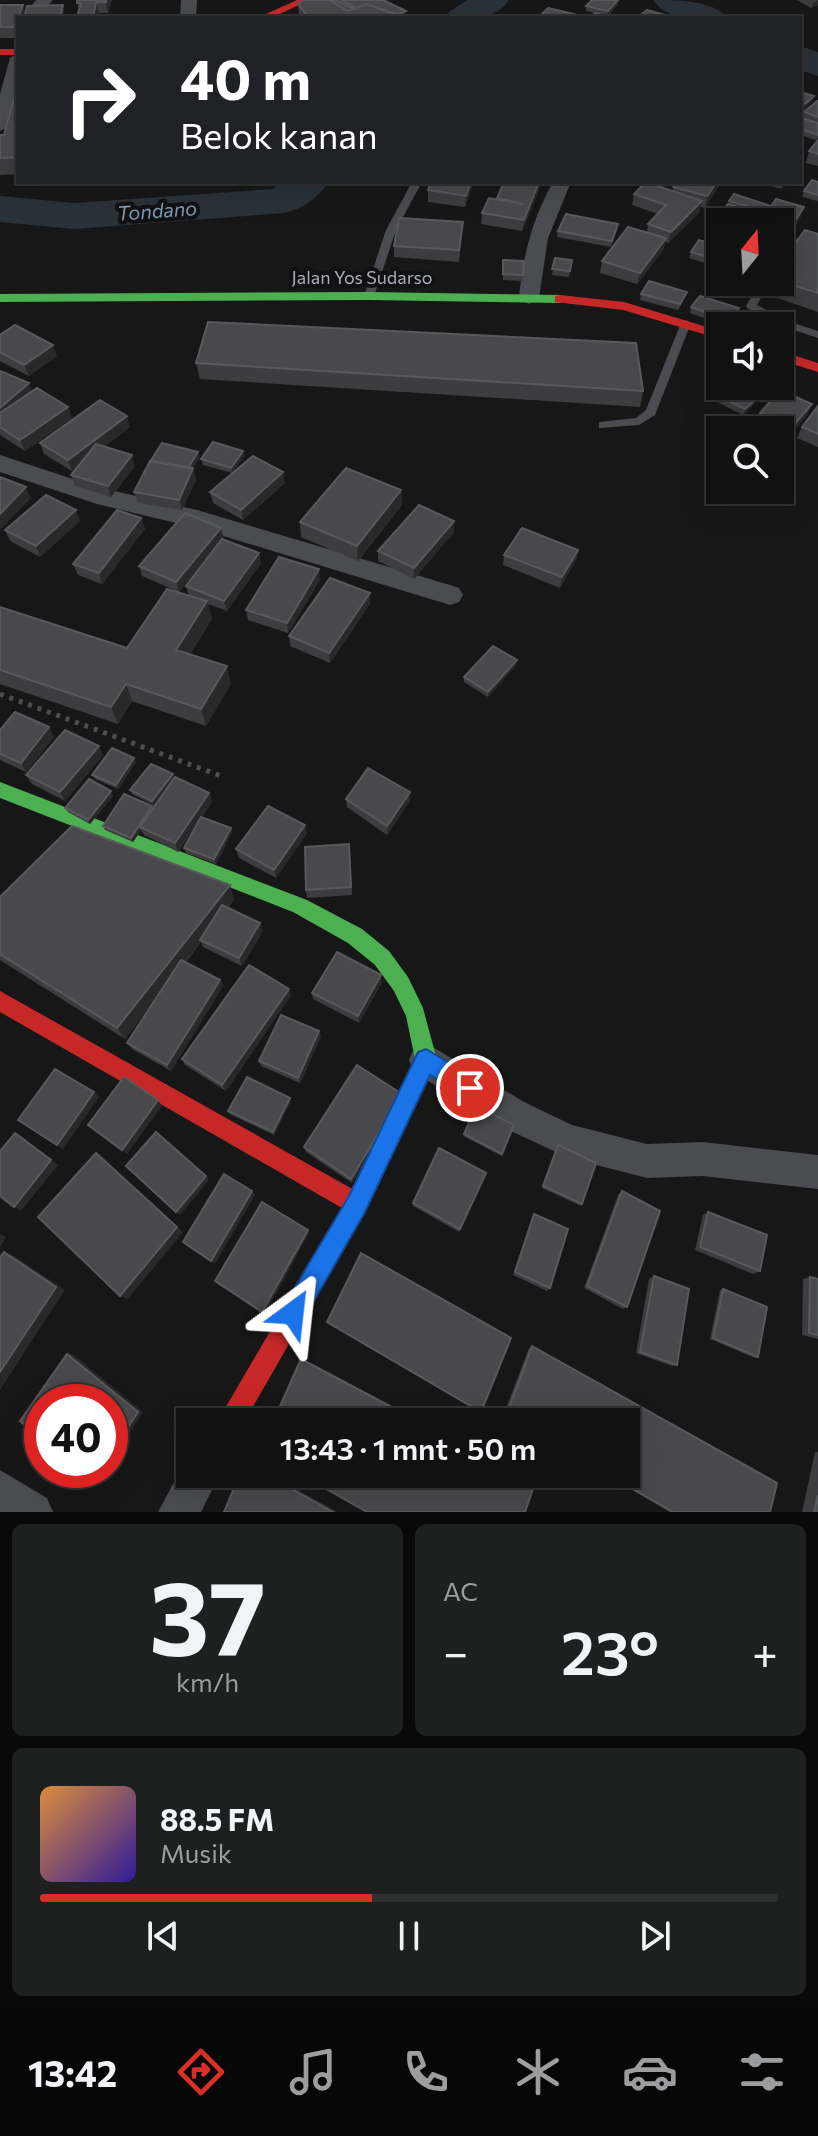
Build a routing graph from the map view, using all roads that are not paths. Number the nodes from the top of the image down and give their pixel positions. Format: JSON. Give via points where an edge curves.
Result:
{"nodes":[{"id":1,"x":45,"y":0,"type":"edge"},
{"id":2,"x":305,"y":0,"type":"edge"},
{"id":3,"x":30,"y":16,"type":"edge"},
{"id":4,"x":267,"y":16,"type":"edge"},
{"id":5,"x":12,"y":51,"type":"edge"},
{"id":6,"x":0,"y":126,"type":"edge"},
{"id":7,"x":416,"y":184,"type":"edge"},
{"id":8,"x":561,"y":184,"type":"edge"},
{"id":9,"x":794,"y":242,"type":"edge"},
{"id":10,"x":818,"y":244,"type":"edge"},
{"id":11,"x":369,"y":296,"type":"junction"},
{"id":12,"x":757,"y":296,"type":"edge"},
{"id":13,"x":0,"y":298,"type":"edge"},
{"id":14,"x":529,"y":298,"type":"junction"},
{"id":15,"x":686,"y":323,"type":"junction"},
{"id":16,"x":706,"y":330,"type":"edge"},
{"id":17,"x":818,"y":335,"type":"edge"},
{"id":18,"x":794,"y":360,"type":"edge"},
{"id":19,"x":818,"y":368,"type":"edge"},
{"id":20,"x":603,"y":425,"type":"dead end"},
{"id":21,"x":0,"y":463,"type":"edge"},
{"id":22,"x":450,"y":595,"type":"dead end"},
{"id":23,"x":0,"y":790,"type":"edge"},
{"id":24,"x":0,"y":1001,"type":"edge"},
{"id":25,"x":426,"y":1060,"type":"junction"},
{"id":26,"x":818,"y":1172,"type":"edge"},
{"id":27,"x":357,"y":1204,"type":"junction"},
{"id":28,"x":238,"y":1408,"type":"edge"},
{"id":29,"x":192,"y":1488,"type":"edge"},
{"id":30,"x":0,"y":1490,"type":"edge"},
{"id":31,"x":33,"y":1512,"type":"edge"},
{"id":32,"x":178,"y":1512,"type":"edge"}],
"edges":[{"from":1,"to":3,"type":"street"},
{"from":2,"to":4,"type":"main road"},
{"from":5,"to":6,"type":"street"},
{"from":7,"to":11,"type":"lane","via":[[391,230]]},
{"from":8,"to":14,"type":"street","via":[[537,232]]},
{"from":9,"to":10,"type":"lane"},
{"from":11,"to":13,"type":"main road","name":"Jalan Yos Sudarso"},
{"from":11,"to":14,"type":"main road","name":"Jalan Yos Sudarso"},
{"from":12,"to":17,"type":"lane","via":[[751,306]]},
{"from":14,"to":15,"type":"main road","name":"Jalan Yos Sudarso","via":[[624,306]]},
{"from":15,"to":16,"type":"main road","name":"Jalan Yos Sudarso"},
{"from":15,"to":20,"type":"lane","via":[[651,412],[639,421]]},
{"from":18,"to":19,"type":"main road"},
{"from":21,"to":22,"type":"street","via":[[44,481],[197,519]]},
{"from":23,"to":25,"type":"main road","via":[[292,903],[373,948],[417,1013],[426,1037]]},
{"from":24,"to":27,"type":"main road"},
{"from":25,"to":26,"type":"street","via":[[512,1114],[569,1141],[647,1161],[703,1159]]},
{"from":25,"to":27,"type":"main road"},
{"from":27,"to":28,"type":"main road"},
{"from":29,"to":32,"type":"street"},
{"from":30,"to":31,"type":"street"}]}
